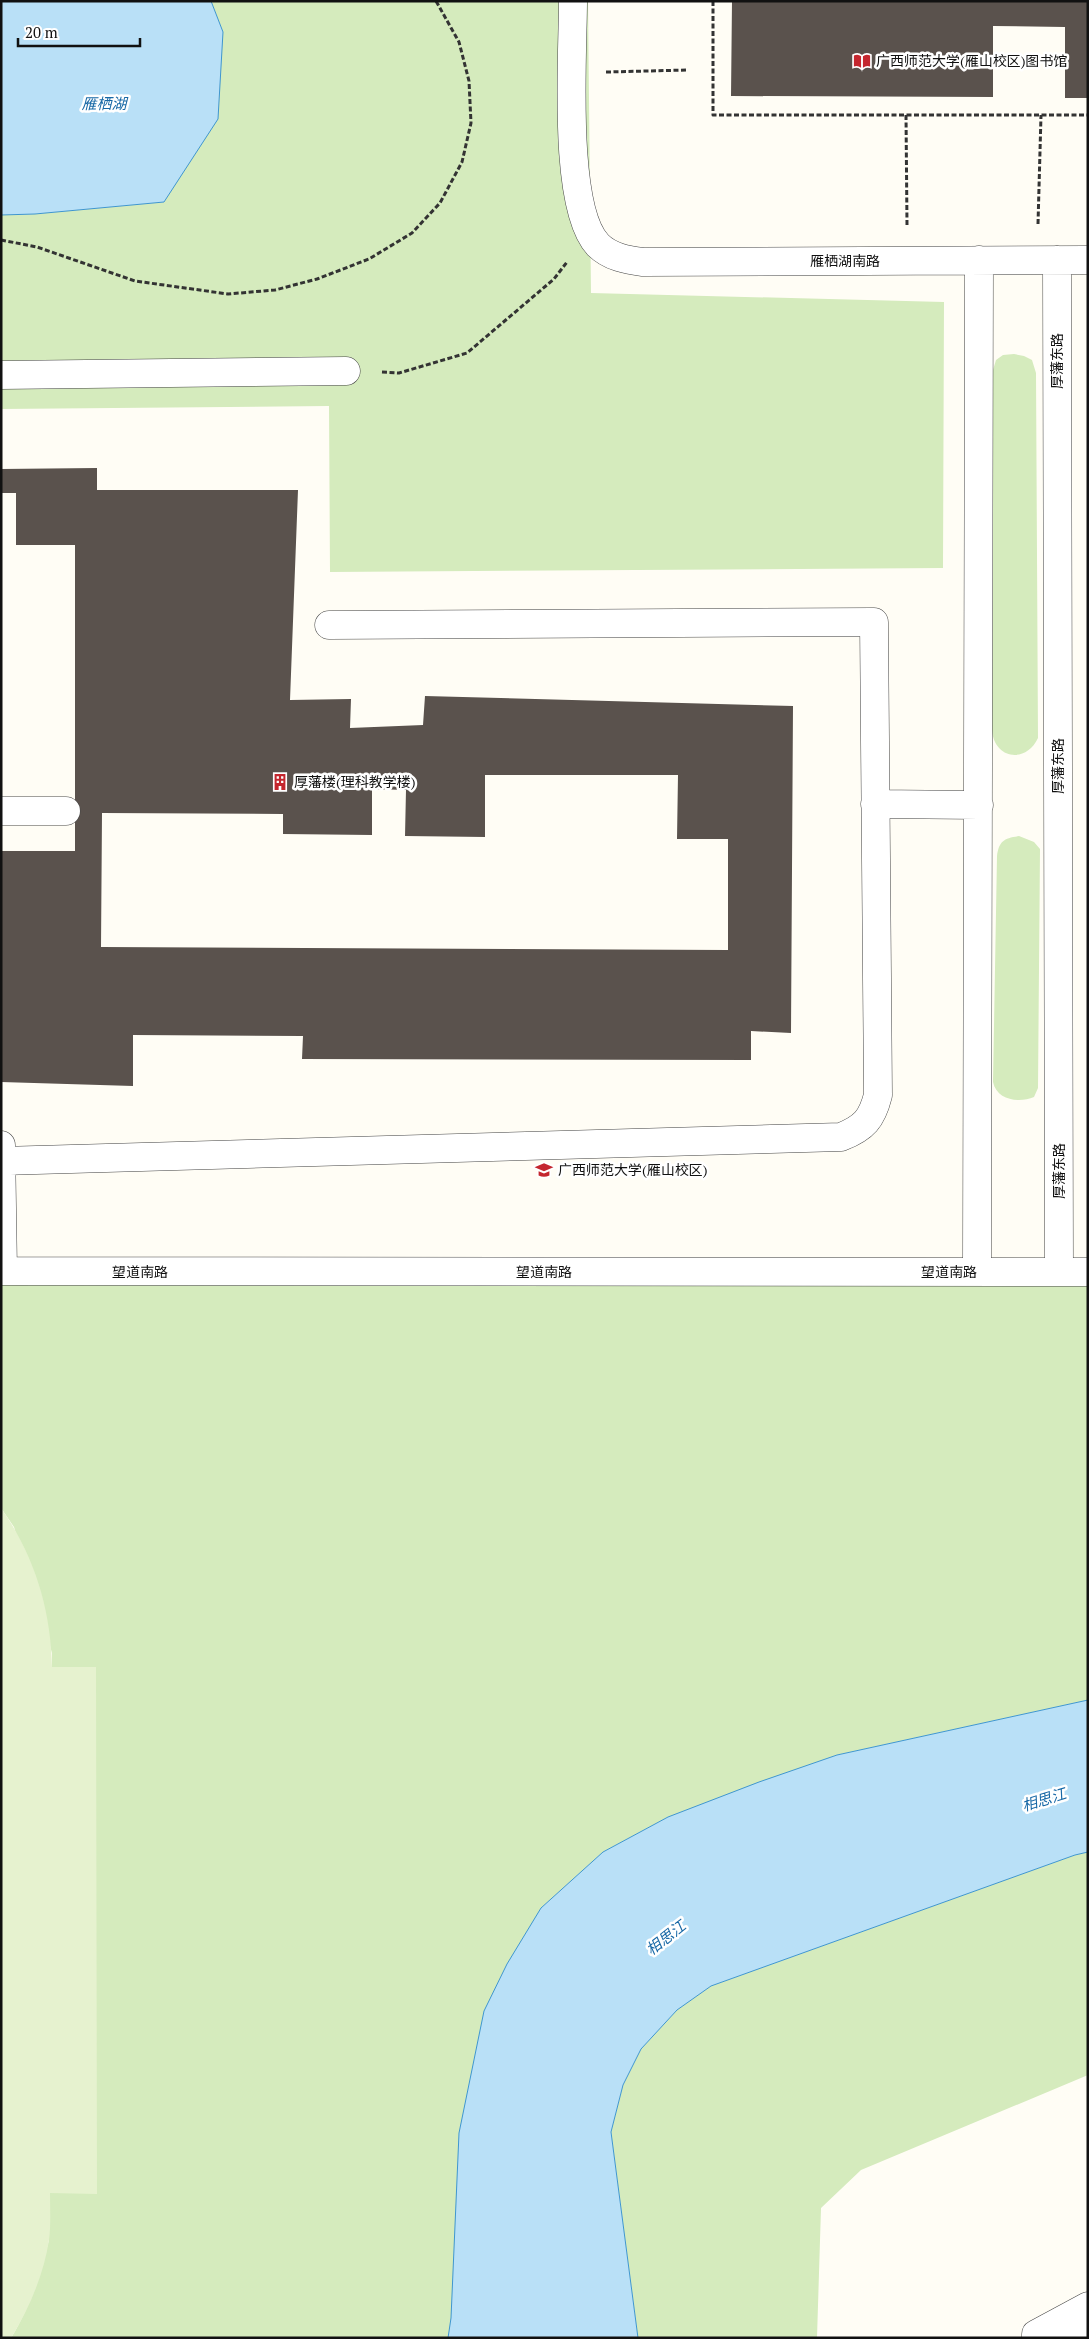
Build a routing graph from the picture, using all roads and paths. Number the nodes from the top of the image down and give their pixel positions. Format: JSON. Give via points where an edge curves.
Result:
{"nodes":[{"id":1,"x":436,"y":1,"type":"edge"},
{"id":2,"x":573,"y":1,"type":"edge"},
{"id":3,"x":713,"y":1,"type":"edge"},
{"id":4,"x":688,"y":70,"type":"dead end"},
{"id":5,"x":573,"y":72,"type":"junction"},
{"id":6,"x":906,"y":115,"type":"junction"},
{"id":7,"x":1041,"y":115,"type":"junction"},
{"id":8,"x":1088,"y":115,"type":"edge"},
{"id":9,"x":1,"y":240,"type":"edge"},
{"id":10,"x":597,"y":242,"type":"junction"},
{"id":11,"x":907,"y":260,"type":"junction"},
{"id":12,"x":979,"y":260,"type":"junction"},
{"id":13,"x":1047,"y":260,"type":"junction"},
{"id":14,"x":1088,"y":260,"type":"edge"},
{"id":15,"x":346,"y":371,"type":"joint"},
{"id":16,"x":1,"y":376,"type":"edge"},
{"id":17,"x":329,"y":625,"type":"dead end"},
{"id":18,"x":875,"y":804,"type":"junction"},
{"id":19,"x":979,"y":805,"type":"junction"},
{"id":20,"x":1,"y":811,"type":"edge"},
{"id":21,"x":66,"y":811,"type":"dead end"},
{"id":22,"x":1,"y":1145,"type":"edge"},
{"id":23,"x":1,"y":1161,"type":"edge"},
{"id":24,"x":2,"y":1272,"type":"edge"},
{"id":25,"x":977,"y":1272,"type":"junction"},
{"id":26,"x":1059,"y":1272,"type":"junction"},
{"id":27,"x":1088,"y":1272,"type":"edge"},
{"id":28,"x":1088,"y":2306,"type":"edge"},
{"id":29,"x":1088,"y":2335,"type":"edge"},
{"id":30,"x":1036,"y":2336,"type":"edge"}],
"edges":[{"from":1,"to":9,"type":"path","via":[[459,42],[469,81],[471,123],[462,162],[440,203],[412,233],[369,259],[284,288],[228,294],[135,281],[37,247]]},
{"from":2,"to":5,"type":"street"},
{"from":3,"to":6,"type":"path","via":[[713,115]]},
{"from":4,"to":5,"type":"path"},
{"from":5,"to":10,"type":"street","via":[[576,185],[579,202]]},
{"from":6,"to":7,"type":"path"},
{"from":6,"to":11,"type":"path"},
{"from":7,"to":8,"type":"path"},
{"from":7,"to":13,"type":"path"},
{"from":10,"to":11,"type":"street","name":"雁栖湖南路","via":[[622,259],[643,262]]},
{"from":10,"to":15,"type":"path","via":[[467,353],[399,372]]},
{"from":11,"to":12,"type":"street","name":"雁栖湖南路"},
{"from":12,"to":13,"type":"street","name":"雁栖湖南路"},
{"from":12,"to":19,"type":"street"},
{"from":13,"to":14,"type":"street","name":"雁栖湖南路"},
{"from":13,"to":26,"type":"street","name":"厚藩东路"},
{"from":15,"to":16,"type":"street"},
{"from":17,"to":18,"type":"street","via":[[874,622]]},
{"from":18,"to":19,"type":"street"},
{"from":18,"to":23,"type":"street","via":[[878,1094],[870,1118],[856,1131],[841,1137]]},
{"from":19,"to":25,"type":"street"},
{"from":20,"to":21,"type":"street"},
{"from":22,"to":23,"type":"street"},
{"from":23,"to":24,"type":"street"},
{"from":24,"to":25,"type":"street","name":"望道南路"},
{"from":25,"to":26,"type":"street","name":"望道南路"},
{"from":26,"to":27,"type":"street","name":"望道南路"},
{"from":28,"to":30,"type":"street"},
{"from":29,"to":30,"type":"street"}]}
